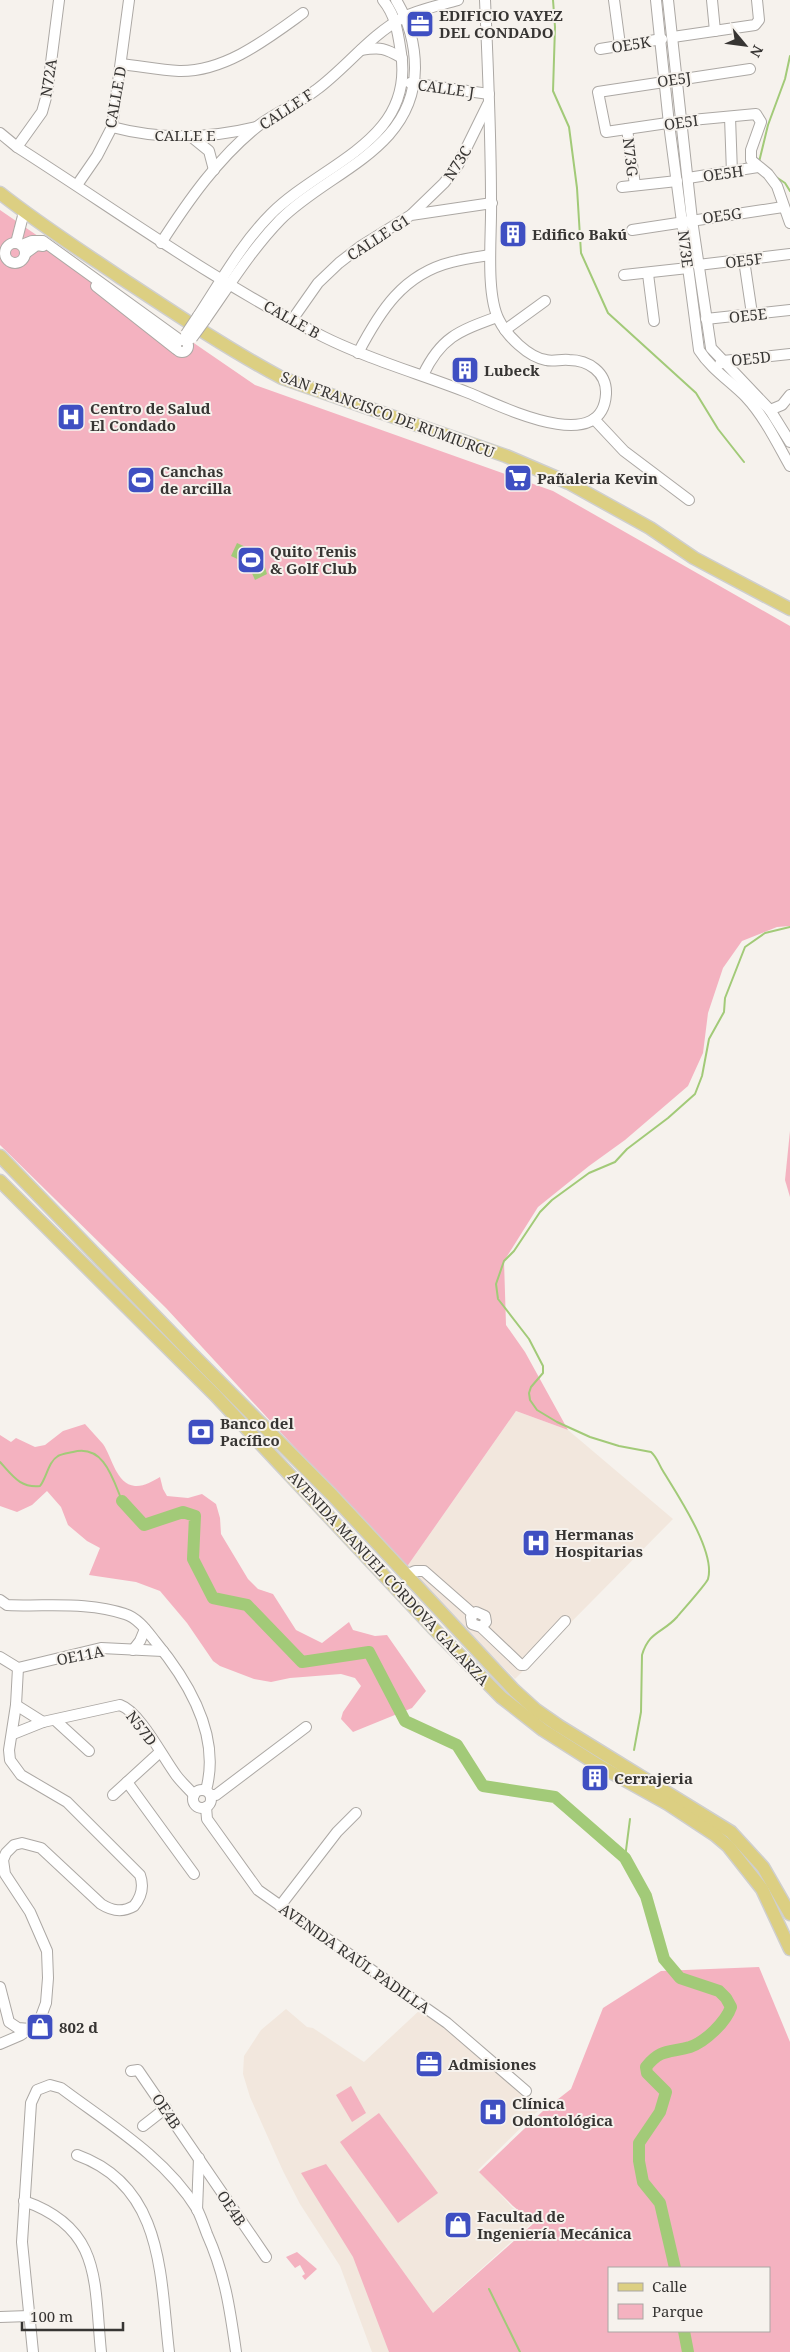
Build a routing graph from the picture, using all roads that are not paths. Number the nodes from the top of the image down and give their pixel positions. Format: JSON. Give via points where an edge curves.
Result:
{"nodes":[{"id":1,"x":59,"y":0,"type":"edge"},
{"id":2,"x":129,"y":0,"type":"edge"},
{"id":3,"x":383,"y":0,"type":"edge"},
{"id":4,"x":396,"y":0,"type":"edge"},
{"id":5,"x":458,"y":0,"type":"edge"},
{"id":6,"x":485,"y":0,"type":"edge"},
{"id":7,"x":614,"y":0,"type":"edge"},
{"id":8,"x":656,"y":0,"type":"edge"},
{"id":9,"x":668,"y":0,"type":"edge"},
{"id":10,"x":712,"y":0,"type":"edge"},
{"id":11,"x":757,"y":0,"type":"edge"},
{"id":12,"x":303,"y":13,"type":"dead end"},
{"id":13,"x":406,"y":16,"type":"junction"},
{"id":14,"x":396,"y":22,"type":"junction"},
{"id":15,"x":715,"y":31,"type":"junction"},
{"id":16,"x":667,"y":38,"type":"junction"},
{"id":17,"x":620,"y":45,"type":"junction"},
{"id":18,"x":600,"y":49,"type":"dead end"},
{"id":19,"x":360,"y":50,"type":"junction"},
{"id":20,"x":402,"y":58,"type":"junction"},
{"id":21,"x":121,"y":64,"type":"junction"},
{"id":22,"x":750,"y":69,"type":"dead end"},
{"id":23,"x":671,"y":79,"type":"junction"},
{"id":24,"x":404,"y":82,"type":"junction"},
{"id":25,"x":415,"y":84,"type":"junction"},
{"id":26,"x":598,"y":92,"type":"joint"},
{"id":27,"x":489,"y":97,"type":"junction"},
{"id":28,"x":730,"y":117,"type":"junction"},
{"id":29,"x":681,"y":121,"type":"junction"},
{"id":30,"x":669,"y":124,"type":"junction"},
{"id":31,"x":258,"y":126,"type":"junction"},
{"id":32,"x":112,"y":128,"type":"junction"},
{"id":33,"x":627,"y":129,"type":"junction"},
{"id":34,"x":606,"y":132,"type":"joint"},
{"id":35,"x":0,"y":133,"type":"edge"},
{"id":36,"x":194,"y":138,"type":"junction"},
{"id":37,"x":17,"y":147,"type":"junction"},
{"id":38,"x":758,"y":167,"type":"junction"},
{"id":39,"x":214,"y":170,"type":"junction"},
{"id":40,"x":732,"y":173,"type":"junction"},
{"id":41,"x":688,"y":178,"type":"junction"},
{"id":42,"x":677,"y":181,"type":"junction"},
{"id":43,"x":635,"y":185,"type":"junction"},
{"id":44,"x":77,"y":186,"type":"junction"},
{"id":45,"x":622,"y":187,"type":"dead end"},
{"id":46,"x":0,"y":193,"type":"edge"},
{"id":47,"x":434,"y":193,"type":"junction"},
{"id":48,"x":492,"y":203,"type":"junction"},
{"id":49,"x":783,"y":207,"type":"junction"},
{"id":50,"x":442,"y":209,"type":"junction"},
{"id":51,"x":27,"y":214,"type":"junction"},
{"id":52,"x":411,"y":215,"type":"junction"},
{"id":53,"x":687,"y":221,"type":"junction"},
{"id":54,"x":790,"y":223,"type":"edge"},
{"id":55,"x":632,"y":230,"type":"dead end"},
{"id":56,"x":162,"y":243,"type":"junction"},
{"id":57,"x":790,"y":254,"type":"edge"},
{"id":58,"x":490,"y":255,"type":"junction"},
{"id":59,"x":744,"y":260,"type":"junction"},
{"id":60,"x":693,"y":266,"type":"junction"},
{"id":61,"x":648,"y":274,"type":"junction"},
{"id":62,"x":624,"y":275,"type":"dead end"},
{"id":63,"x":226,"y":282,"type":"junction"},
{"id":64,"x":545,"y":301,"type":"dead end"},
{"id":65,"x":790,"y":310,"type":"edge"},
{"id":66,"x":752,"y":314,"type":"junction"},
{"id":67,"x":497,"y":317,"type":"junction"},
{"id":68,"x":706,"y":319,"type":"junction"},
{"id":69,"x":292,"y":320,"type":"junction"},
{"id":70,"x":654,"y":321,"type":"dead end"},
{"id":71,"x":505,"y":330,"type":"junction"},
{"id":72,"x":358,"y":353,"type":"junction"},
{"id":73,"x":790,"y":354,"type":"edge"},
{"id":74,"x":723,"y":361,"type":"junction"},
{"id":75,"x":715,"y":370,"type":"junction"},
{"id":76,"x":423,"y":375,"type":"junction"},
{"id":77,"x":790,"y":395,"type":"edge"},
{"id":78,"x":770,"y":410,"type":"junction"},
{"id":79,"x":594,"y":419,"type":"junction"},
{"id":80,"x":790,"y":442,"type":"edge"},
{"id":81,"x":790,"y":466,"type":"edge"},
{"id":82,"x":688,"y":500,"type":"dead end"},
{"id":83,"x":790,"y":609,"type":"edge"},
{"id":84,"x":0,"y":1156,"type":"edge"},
{"id":85,"x":0,"y":1181,"type":"edge"},
{"id":86,"x":126,"y":1286,"type":"junction"},
{"id":87,"x":116,"y":1296,"type":"junction"},
{"id":88,"x":185,"y":1357,"type":"junction"},
{"id":89,"x":406,"y":1575,"type":"junction"},
{"id":90,"x":392,"y":1584,"type":"junction"},
{"id":91,"x":0,"y":1600,"type":"edge"},
{"id":92,"x":565,"y":1621,"type":"dead end"},
{"id":93,"x":145,"y":1629,"type":"junction"},
{"id":94,"x":133,"y":1650,"type":"junction"},
{"id":95,"x":163,"y":1651,"type":"junction"},
{"id":96,"x":0,"y":1657,"type":"edge"},
{"id":97,"x":18,"y":1668,"type":"junction"},
{"id":98,"x":16,"y":1705,"type":"junction"},
{"id":99,"x":56,"y":1720,"type":"junction"},
{"id":100,"x":43,"y":1722,"type":"junction"},
{"id":101,"x":306,"y":1726,"type":"dead end"},
{"id":102,"x":12,"y":1734,"type":"junction"},
{"id":103,"x":89,"y":1751,"type":"dead end"},
{"id":104,"x":160,"y":1752,"type":"junction"},
{"id":105,"x":622,"y":1771,"type":"junction"},
{"id":106,"x":127,"y":1782,"type":"junction"},
{"id":107,"x":209,"y":1793,"type":"junction"},
{"id":108,"x":113,"y":1795,"type":"dead end"},
{"id":109,"x":194,"y":1795,"type":"junction"},
{"id":110,"x":670,"y":1800,"type":"junction"},
{"id":111,"x":206,"y":1807,"type":"junction"},
{"id":112,"x":356,"y":1813,"type":"dead end"},
{"id":113,"x":194,"y":1874,"type":"dead end"},
{"id":114,"x":280,"y":1906,"type":"junction"},
{"id":115,"x":789,"y":1906,"type":"edge"},
{"id":116,"x":790,"y":1949,"type":"edge"},
{"id":117,"x":0,"y":1987,"type":"edge"},
{"id":118,"x":30,"y":2029,"type":"junction"},
{"id":119,"x":0,"y":2044,"type":"edge"},
{"id":120,"x":131,"y":2071,"type":"dead end"},
{"id":121,"x":526,"y":2091,"type":"dead end"},
{"id":122,"x":166,"y":2108,"type":"junction"},
{"id":123,"x":142,"y":2126,"type":"dead end"},
{"id":124,"x":77,"y":2155,"type":"dead end"},
{"id":125,"x":199,"y":2158,"type":"junction"},
{"id":126,"x":24,"y":2201,"type":"junction"},
{"id":127,"x":197,"y":2210,"type":"junction"},
{"id":128,"x":266,"y":2257,"type":"dead end"},
{"id":129,"x":29,"y":2316,"type":"junction"},
{"id":130,"x":0,"y":2317,"type":"edge"},
{"id":131,"x":33,"y":2352,"type":"edge"},
{"id":132,"x":101,"y":2352,"type":"edge"},
{"id":133,"x":169,"y":2352,"type":"edge"},
{"id":134,"x":236,"y":2352,"type":"edge"}],
"edges":[{"from":1,"to":37,"type":"street","name":"N72A","via":[[42,112]]},
{"from":2,"to":21,"type":"street","name":"CALLE D"},
{"from":3,"to":14,"type":"street"},
{"from":4,"to":13,"type":"street"},
{"from":5,"to":13,"type":"street","name":"CALLE F"},
{"from":6,"to":27,"type":"street"},
{"from":7,"to":17,"type":"street"},
{"from":8,"to":16,"type":"street","name":"N73E"},
{"from":9,"to":16,"type":"street","name":"N73E"},
{"from":10,"to":15,"type":"street"},
{"from":11,"to":15,"type":"street","name":"OE5K","via":[[759,20],[755,25]]},
{"from":12,"to":21,"type":"street","via":[[258,45],[212,67],[180,71]]},
{"from":13,"to":14,"type":"street","name":"CALLE F"},
{"from":13,"to":25,"type":"street","via":[[415,57]]},
{"from":14,"to":19,"type":"street","name":"CALLE F"},
{"from":14,"to":20,"type":"street"},
{"from":15,"to":16,"type":"street","name":"OE5K"},
{"from":16,"to":17,"type":"street","name":"OE5K"},
{"from":16,"to":23,"type":"street","name":"N73E"},
{"from":17,"to":18,"type":"street","name":"OE5K"},
{"from":19,"to":20,"type":"street","via":[[386,48]]},
{"from":19,"to":31,"type":"street","name":"CALLE F","via":[[316,90]]},
{"from":20,"to":24,"type":"street"},
{"from":21,"to":32,"type":"street","name":"CALLE D"},
{"from":22,"to":23,"type":"street","name":"OE5J"},
{"from":23,"to":26,"type":"street","name":"OE5J"},
{"from":23,"to":29,"type":"street","name":"N73E"},
{"from":23,"to":30,"type":"street","name":"N73E"},
{"from":24,"to":25,"type":"street","name":"CALLE J"},
{"from":24,"to":63,"type":"street","via":[[382,128],[367,143],[296,191],[272,214],[252,235]]},
{"from":25,"to":27,"type":"street","name":"CALLE J"},
{"from":25,"to":63,"type":"street","via":[[401,119],[379,147],[303,199],[280,220]]},
{"from":26,"to":34,"type":"street","name":"N73G"},
{"from":27,"to":47,"type":"street","name":"N73C","via":[[458,165]]},
{"from":27,"to":48,"type":"street"},
{"from":28,"to":29,"type":"street","name":"OE5I"},
{"from":28,"to":38,"type":"street","name":"OE5I","via":[[756,114],[760,122],[750,157]]},
{"from":28,"to":40,"type":"street"},
{"from":29,"to":30,"type":"street","name":"OE5I"},
{"from":29,"to":41,"type":"street","name":"N73E"},
{"from":30,"to":33,"type":"street","name":"OE5I"},
{"from":30,"to":42,"type":"street","name":"N73E"},
{"from":31,"to":36,"type":"street","name":"CALLE E","via":[[226,135]]},
{"from":31,"to":39,"type":"street","name":"CALLE F"},
{"from":32,"to":36,"type":"street","name":"CALLE E"},
{"from":32,"to":44,"type":"street","name":"CALLE D"},
{"from":33,"to":34,"type":"street","name":"OE5I"},
{"from":33,"to":43,"type":"street","name":"N73G"},
{"from":35,"to":37,"type":"street","name":"CALLE B"},
{"from":36,"to":39,"type":"street","via":[[209,151]]},
{"from":37,"to":44,"type":"street","name":"CALLE B"},
{"from":38,"to":40,"type":"street","name":"OE5H"},
{"from":38,"to":49,"type":"street","via":[[777,186]]},
{"from":39,"to":56,"type":"street","name":"CALLE F"},
{"from":40,"to":41,"type":"street","name":"OE5H"},
{"from":41,"to":53,"type":"street","name":"N73E"},
{"from":42,"to":43,"type":"street"},
{"from":42,"to":53,"type":"street","name":"N73E"},
{"from":43,"to":45,"type":"street"},
{"from":44,"to":56,"type":"street","name":"CALLE B"},
{"from":46,"to":51,"type":"main road","name":"SAN FRANCISCO DE RUMIURCU"},
{"from":47,"to":50,"type":"street"},
{"from":47,"to":52,"type":"street","name":"N73C"},
{"from":48,"to":50,"type":"street","name":"CALLE G1"},
{"from":48,"to":58,"type":"street"},
{"from":49,"to":53,"type":"street","name":"OE5G"},
{"from":49,"to":54,"type":"street"},
{"from":50,"to":52,"type":"street","name":"CALLE G1"},
{"from":51,"to":63,"type":"street","bridge":true,"via":[[21,246],[43,241],[131,309],[184,341]]},
{"from":51,"to":83,"type":"main road","name":"SAN FRANCISCO DE RUMIURCU","via":[[224,345],[282,378],[506,456],[569,483],[650,528],[694,558]]},
{"from":52,"to":69,"type":"street","name":"CALLE G1","via":[[339,263],[318,284]]},
{"from":53,"to":55,"type":"street","name":"OE5G"},
{"from":53,"to":60,"type":"street","name":"N73E"},
{"from":56,"to":63,"type":"street","name":"CALLE B"},
{"from":57,"to":59,"type":"street","name":"OE5F"},
{"from":58,"to":67,"type":"street"},
{"from":58,"to":72,"type":"street","via":[[451,262],[425,273],[402,289],[378,316]]},
{"from":59,"to":60,"type":"street","name":"OE5F"},
{"from":59,"to":66,"type":"street"},
{"from":60,"to":61,"type":"street","name":"OE5F"},
{"from":60,"to":68,"type":"street","name":"N73E"},
{"from":60,"to":75,"type":"street","name":"N73E","via":[[699,350]]},
{"from":61,"to":62,"type":"street","name":"OE5F"},
{"from":61,"to":70,"type":"street"},
{"from":63,"to":69,"type":"street","name":"CALLE B"},
{"from":64,"to":71,"type":"street"},
{"from":65,"to":66,"type":"street","name":"OE5E"},
{"from":66,"to":68,"type":"street","name":"OE5E"},
{"from":67,"to":71,"type":"street"},
{"from":67,"to":76,"type":"street","via":[[448,340],[433,354]]},
{"from":68,"to":74,"type":"street","name":"N73E","via":[[711,348]]},
{"from":69,"to":72,"type":"street","name":"CALLE B"},
{"from":71,"to":79,"type":"street","via":[[527,352],[545,360],[590,364],[599,372],[604,380],[605,398]]},
{"from":72,"to":76,"type":"street","name":"CALLE B"},
{"from":73,"to":74,"type":"street","name":"OE5D"},
{"from":74,"to":75,"type":"street","name":"OE5D"},
{"from":74,"to":78,"type":"street","name":"N73E"},
{"from":75,"to":81,"type":"street","name":"N73E","via":[[747,398]]},
{"from":76,"to":79,"type":"street","name":"CALLE B","via":[[530,417],[566,425],[583,425]]},
{"from":77,"to":78,"type":"street","via":[[782,405]]},
{"from":78,"to":80,"type":"street","name":"N73E"},
{"from":79,"to":82,"type":"street","via":[[624,451]]},
{"from":84,"to":86,"type":"main road","name":"AVENIDA MANUEL CÓRDOVA GALARZA"},
{"from":85,"to":87,"type":"main road","name":"AVENIDA MANUEL CÓRDOVA GALARZA"},
{"from":86,"to":87,"type":"main road"},
{"from":86,"to":88,"type":"main road","name":"AVENIDA MANUEL CÓRDOVA GALARZA"},
{"from":87,"to":88,"type":"main road","name":"AVENIDA MANUEL CÓRDOVA GALARZA"},
{"from":88,"to":89,"type":"main road","name":"AVENIDA MANUEL CÓRDOVA GALARZA","via":[[332,1495]]},
{"from":88,"to":90,"type":"main road","name":"AVENIDA MANUEL CÓRDOVA GALARZA"},
{"from":89,"to":90,"type":"main road"},
{"from":89,"to":92,"type":"street","via":[[424,1571],[473,1614],[479,1612],[485,1616],[486,1622],[481,1627],[521,1665],[528,1662]]},
{"from":89,"to":105,"type":"main road","name":"AVENIDA MANUEL CÓRDOVA GALARZA","via":[[536,1710],[603,1754]]},
{"from":90,"to":105,"type":"main road","name":"AVENIDA MANUEL CÓRDOVA GALARZA","via":[[501,1697],[543,1730]]},
{"from":91,"to":93,"type":"street","via":[[7,1605],[65,1605],[126,1614]]},
{"from":93,"to":94,"type":"street"},
{"from":93,"to":95,"type":"street"},
{"from":94,"to":95,"type":"street","name":"OE11A"},
{"from":94,"to":97,"type":"street","name":"OE11A","via":[[101,1648]]},
{"from":95,"to":107,"type":"street","via":[[188,1687],[204,1726],[210,1760]]},
{"from":96,"to":97,"type":"street"},
{"from":97,"to":98,"type":"street"},
{"from":98,"to":100,"type":"street"},
{"from":98,"to":102,"type":"street"},
{"from":99,"to":100,"type":"street","name":"N57D"},
{"from":99,"to":103,"type":"street"},
{"from":99,"to":104,"type":"street","name":"N57D","via":[[120,1705],[128,1708],[138,1719]]},
{"from":100,"to":102,"type":"street","name":"N57D"},
{"from":101,"to":107,"type":"street","via":[[216,1795]]},
{"from":102,"to":118,"type":"street","via":[[10,1760],[20,1775],[67,1802],[140,1874],[143,1882],[134,1906],[120,1911],[110,1909],[41,1848],[22,1843],[14,1845],[6,1853],[3,1860],[5,1874],[30,1912],[47,1951],[46,2003],[39,2022]]},
{"from":104,"to":106,"type":"street"},
{"from":104,"to":109,"type":"street","name":"N57D"},
{"from":105,"to":110,"type":"main road","name":"AVENIDA MANUEL CÓRDOVA GALARZA"},
{"from":106,"to":108,"type":"street"},
{"from":106,"to":113,"type":"street"},
{"from":107,"to":109,"type":"street","via":[[199,1790]]},
{"from":107,"to":111,"type":"street","via":[[211,1802]]},
{"from":109,"to":111,"type":"street","via":[[196,1805]]},
{"from":110,"to":115,"type":"main road","name":"AVENIDA MANUEL CÓRDOVA GALARZA","via":[[731,1832],[763,1867]]},
{"from":110,"to":116,"type":"main road","name":"AVENIDA MANUEL CÓRDOVA GALARZA","via":[[728,1846],[762,1889]]},
{"from":111,"to":114,"type":"street","name":"AVENIDA RAÚL PADILLA","via":[[207,1819],[258,1890]]},
{"from":112,"to":114,"type":"street","via":[[337,1832]]},
{"from":114,"to":121,"type":"street","name":"AVENIDA RAÚL PADILLA","via":[[440,2017]]},
{"from":117,"to":118,"type":"street","via":[[9,2022],[18,2028]]},
{"from":118,"to":119,"type":"street"},
{"from":120,"to":122,"type":"street","name":"OE4B","via":[[138,2070]]},
{"from":122,"to":123,"type":"street"},
{"from":122,"to":125,"type":"street","name":"OE4B"},
{"from":124,"to":133,"type":"street","via":[[90,2159],[122,2180],[143,2211],[158,2258]]},
{"from":125,"to":127,"type":"street"},
{"from":125,"to":128,"type":"street","name":"OE4B"},
{"from":126,"to":127,"type":"street","via":[[32,2097],[40,2088],[54,2085],[142,2148],[164,2169]]},
{"from":126,"to":129,"type":"street","via":[[22,2242]]},
{"from":126,"to":132,"type":"street","via":[[62,2218],[85,2249],[93,2273]]},
{"from":127,"to":134,"type":"street","via":[[224,2278]]},
{"from":129,"to":130,"type":"street"},
{"from":129,"to":131,"type":"street"}]}
